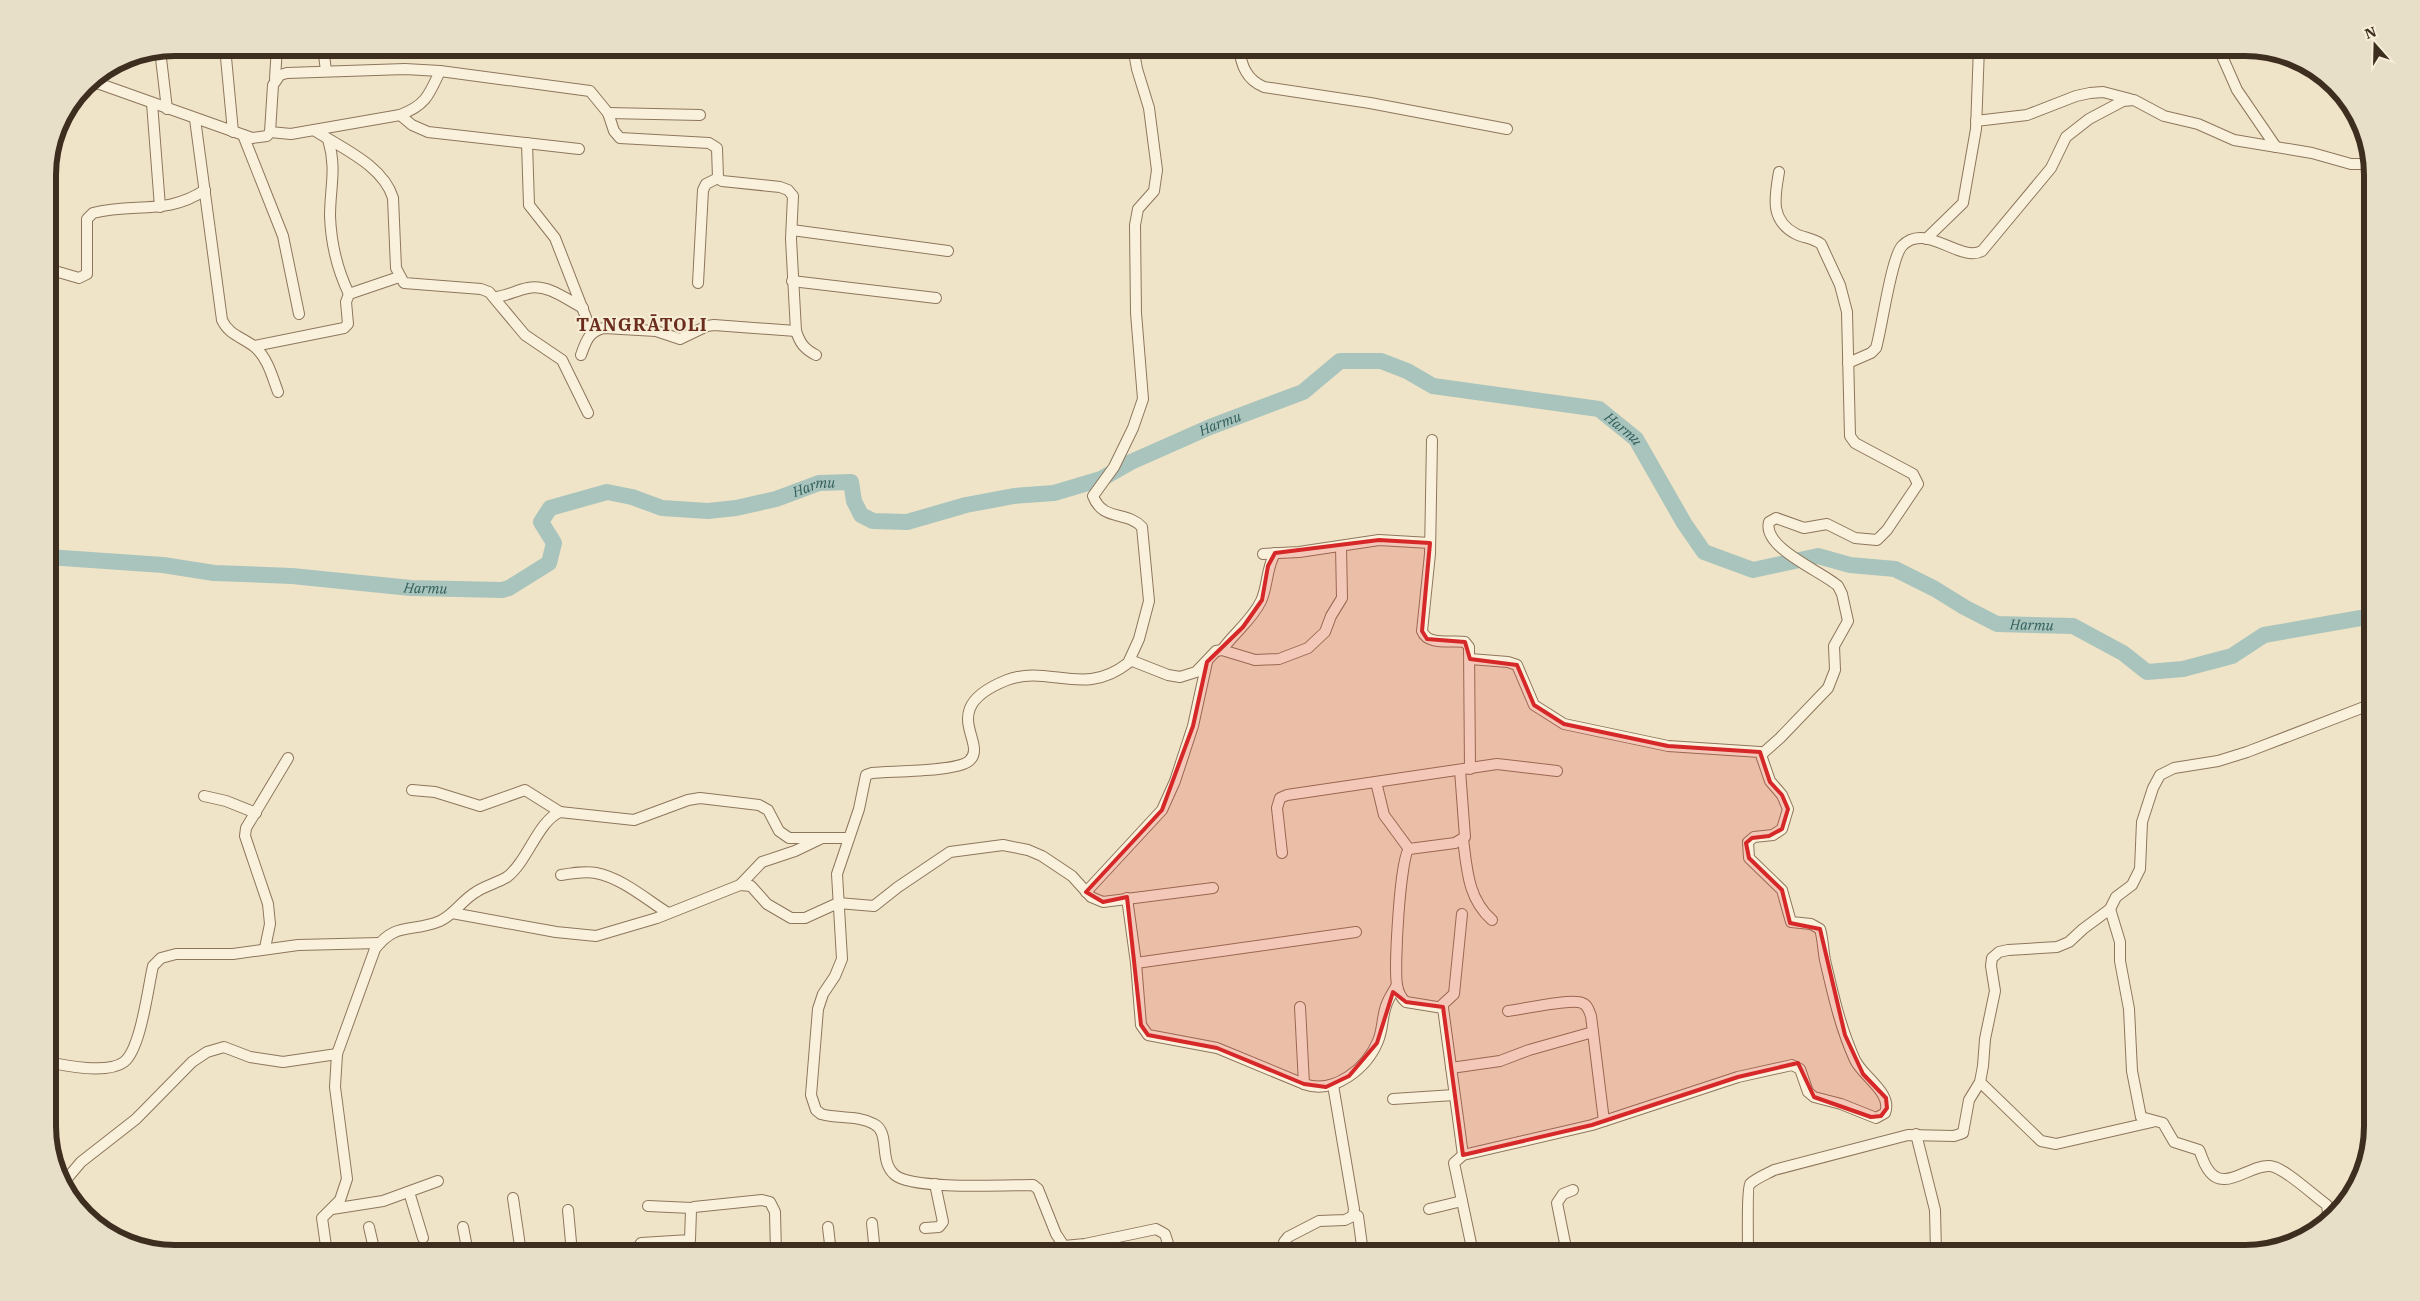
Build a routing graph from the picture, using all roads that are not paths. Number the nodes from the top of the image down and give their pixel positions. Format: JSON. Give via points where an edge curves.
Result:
{"nodes":[{"id":1,"x":1242,"y":56,"type":"edge"},
{"id":2,"x":1979,"y":56,"type":"edge"},
{"id":3,"x":2222,"y":56,"type":"edge"},
{"id":4,"x":226,"y":57,"type":"edge"},
{"id":5,"x":277,"y":57,"type":"edge"},
{"id":6,"x":324,"y":57,"type":"edge"},
{"id":7,"x":1135,"y":57,"type":"edge"},
{"id":8,"x":161,"y":58,"type":"edge"},
{"id":9,"x":326,"y":71,"type":"junction"},
{"id":10,"x":440,"y":71,"type":"junction"},
{"id":11,"x":276,"y":78,"type":"junction"},
{"id":12,"x":100,"y":84,"type":"edge"},
{"id":13,"x":2134,"y":100,"type":"junction"},
{"id":14,"x":152,"y":103,"type":"junction"},
{"id":15,"x":167,"y":109,"type":"junction"},
{"id":16,"x":608,"y":113,"type":"junction"},
{"id":17,"x":400,"y":115,"type":"junction"},
{"id":18,"x":700,"y":115,"type":"dead end"},
{"id":19,"x":196,"y":119,"type":"junction"},
{"id":20,"x":1976,"y":121,"type":"junction"},
{"id":21,"x":1507,"y":129,"type":"dead end"},
{"id":22,"x":314,"y":130,"type":"junction"},
{"id":23,"x":270,"y":132,"type":"junction"},
{"id":24,"x":238,"y":134,"type":"junction"},
{"id":25,"x":328,"y":139,"type":"junction"},
{"id":26,"x":526,"y":143,"type":"junction"},
{"id":27,"x":2276,"y":147,"type":"junction"},
{"id":28,"x":579,"y":148,"type":"dead end"},
{"id":29,"x":2363,"y":164,"type":"edge"},
{"id":30,"x":1779,"y":172,"type":"dead end"},
{"id":31,"x":718,"y":178,"type":"junction"},
{"id":32,"x":205,"y":190,"type":"junction"},
{"id":33,"x":160,"y":207,"type":"junction"},
{"id":34,"x":792,"y":230,"type":"junction"},
{"id":35,"x":1926,"y":239,"type":"junction"},
{"id":36,"x":948,"y":251,"type":"dead end"},
{"id":37,"x":57,"y":272,"type":"edge"},
{"id":38,"x":399,"y":277,"type":"junction"},
{"id":39,"x":792,"y":281,"type":"junction"},
{"id":40,"x":698,"y":283,"type":"dead end"},
{"id":41,"x":349,"y":294,"type":"junction"},
{"id":42,"x":495,"y":297,"type":"junction"},
{"id":43,"x":936,"y":298,"type":"dead end"},
{"id":44,"x":583,"y":308,"type":"junction"},
{"id":45,"x":299,"y":314,"type":"dead end"},
{"id":46,"x":796,"y":331,"type":"junction"},
{"id":47,"x":592,"y":333,"type":"junction"},
{"id":48,"x":254,"y":346,"type":"junction"},
{"id":49,"x":581,"y":355,"type":"dead end"},
{"id":50,"x":816,"y":355,"type":"dead end"},
{"id":51,"x":1848,"y":363,"type":"junction"},
{"id":52,"x":278,"y":392,"type":"dead end"},
{"id":53,"x":588,"y":413,"type":"dead end"},
{"id":54,"x":1432,"y":440,"type":"dead end"},
{"id":55,"x":1430,"y":543,"type":"junction"},
{"id":56,"x":1341,"y":546,"type":"junction"},
{"id":57,"x":1276,"y":553,"type":"junction"},
{"id":58,"x":1263,"y":554,"type":"dead end"},
{"id":59,"x":1222,"y":650,"type":"junction"},
{"id":60,"x":1470,"y":659,"type":"junction"},
{"id":61,"x":1130,"y":660,"type":"junction"},
{"id":62,"x":1207,"y":662,"type":"junction"},
{"id":63,"x":2364,"y":707,"type":"edge"},
{"id":64,"x":1762,"y":754,"type":"junction"},
{"id":65,"x":288,"y":758,"type":"dead end"},
{"id":66,"x":1465,"y":769,"type":"junction"},
{"id":67,"x":1557,"y":771,"type":"dead end"},
{"id":68,"x":1376,"y":782,"type":"junction"},
{"id":69,"x":412,"y":790,"type":"dead end"},
{"id":70,"x":204,"y":796,"type":"dead end"},
{"id":71,"x":560,"y":812,"type":"junction"},
{"id":72,"x":256,"y":813,"type":"junction"},
{"id":73,"x":824,"y":836,"type":"junction"},
{"id":74,"x":848,"y":838,"type":"junction"},
{"id":75,"x":1463,"y":839,"type":"junction"},
{"id":76,"x":1409,"y":849,"type":"junction"},
{"id":77,"x":1282,"y":853,"type":"dead end"},
{"id":78,"x":562,"y":875,"type":"dead end"},
{"id":79,"x":740,"y":884,"type":"junction"},
{"id":80,"x":1213,"y":888,"type":"dead end"},
{"id":81,"x":1086,"y":892,"type":"junction"},
{"id":82,"x":1127,"y":898,"type":"junction"},
{"id":83,"x":838,"y":903,"type":"junction"},
{"id":84,"x":2110,"y":909,"type":"junction"},
{"id":85,"x":452,"y":913,"type":"junction"},
{"id":86,"x":668,"y":913,"type":"junction"},
{"id":87,"x":1462,"y":914,"type":"dead end"},
{"id":88,"x":1492,"y":920,"type":"dead end"},
{"id":89,"x":1356,"y":932,"type":"dead end"},
{"id":90,"x":380,"y":943,"type":"junction"},
{"id":91,"x":266,"y":948,"type":"junction"},
{"id":92,"x":1136,"y":963,"type":"junction"},
{"id":93,"x":1396,"y":985,"type":"junction"},
{"id":94,"x":1441,"y":1006,"type":"junction"},
{"id":95,"x":1300,"y":1008,"type":"dead end"},
{"id":96,"x":1508,"y":1010,"type":"dead end"},
{"id":97,"x":1593,"y":1032,"type":"junction"},
{"id":98,"x":337,"y":1054,"type":"junction"},
{"id":99,"x":57,"y":1063,"type":"edge"},
{"id":100,"x":1451,"y":1068,"type":"junction"},
{"id":101,"x":1980,"y":1082,"type":"junction"},
{"id":102,"x":1304,"y":1084,"type":"junction"},
{"id":103,"x":1333,"y":1085,"type":"junction"},
{"id":104,"x":1454,"y":1095,"type":"junction"},
{"id":105,"x":1393,"y":1099,"type":"dead end"},
{"id":106,"x":1604,"y":1121,"type":"junction"},
{"id":107,"x":2156,"y":1121,"type":"junction"},
{"id":108,"x":1916,"y":1134,"type":"junction"},
{"id":109,"x":1463,"y":1155,"type":"junction"},
{"id":110,"x":69,"y":1177,"type":"edge"},
{"id":111,"x":438,"y":1181,"type":"dead end"},
{"id":112,"x":935,"y":1184,"type":"junction"},
{"id":113,"x":1573,"y":1190,"type":"dead end"},
{"id":114,"x":408,"y":1192,"type":"junction"},
{"id":115,"x":513,"y":1198,"type":"dead end"},
{"id":116,"x":1462,"y":1201,"type":"junction"},
{"id":117,"x":648,"y":1206,"type":"dead end"},
{"id":118,"x":692,"y":1208,"type":"junction"},
{"id":119,"x":331,"y":1209,"type":"junction"},
{"id":120,"x":1429,"y":1209,"type":"dead end"},
{"id":121,"x":568,"y":1210,"type":"dead end"},
{"id":122,"x":2328,"y":1210,"type":"edge"},
{"id":123,"x":1358,"y":1216,"type":"dead end"},
{"id":124,"x":872,"y":1223,"type":"dead end"},
{"id":125,"x":369,"y":1227,"type":"dead end"},
{"id":126,"x":463,"y":1227,"type":"dead end"},
{"id":127,"x":828,"y":1228,"type":"dead end"},
{"id":128,"x":925,"y":1228,"type":"dead end"},
{"id":129,"x":424,"y":1238,"type":"dead end"},
{"id":130,"x":326,"y":1245,"type":"edge"},
{"id":131,"x":373,"y":1245,"type":"edge"},
{"id":132,"x":466,"y":1245,"type":"edge"},
{"id":133,"x":520,"y":1245,"type":"edge"},
{"id":134,"x":571,"y":1245,"type":"edge"},
{"id":135,"x":640,"y":1245,"type":"edge"},
{"id":136,"x":776,"y":1245,"type":"edge"},
{"id":137,"x":830,"y":1245,"type":"edge"},
{"id":138,"x":874,"y":1245,"type":"edge"},
{"id":139,"x":1063,"y":1245,"type":"edge"},
{"id":140,"x":1074,"y":1245,"type":"edge"},
{"id":141,"x":1168,"y":1245,"type":"edge"},
{"id":142,"x":1284,"y":1245,"type":"edge"},
{"id":143,"x":1362,"y":1245,"type":"edge"},
{"id":144,"x":1470,"y":1245,"type":"edge"},
{"id":145,"x":1565,"y":1245,"type":"edge"},
{"id":146,"x":1748,"y":1245,"type":"edge"},
{"id":147,"x":1936,"y":1245,"type":"edge"}],
"edges":[{"from":1,"to":21,"type":"street","via":[[1245,71],[1253,83],[1264,87]]},
{"from":2,"to":20,"type":"street"},
{"from":3,"to":27,"type":"street","via":[[2237,90]]},
{"from":4,"to":24,"type":"street"},
{"from":5,"to":11,"type":"street"},
{"from":6,"to":9,"type":"street"},
{"from":7,"to":61,"type":"street","via":[[1150,108],[1157,170],[1154,191],[1138,209],[1135,225],[1136,313],[1143,399],[1114,467],[1093,496],[1103,512],[1134,521],[1143,530],[1149,601]]},
{"from":8,"to":15,"type":"street"},
{"from":9,"to":10,"type":"street"},
{"from":9,"to":11,"type":"street","via":[[287,73]]},
{"from":10,"to":16,"type":"street","via":[[584,89],[594,95]]},
{"from":10,"to":17,"type":"street","via":[[426,100],[414,110]]},
{"from":11,"to":23,"type":"street"},
{"from":12,"to":14,"type":"street"},
{"from":13,"to":20,"type":"street","via":[[2103,92],[2090,93],[2027,116]]},
{"from":13,"to":27,"type":"street","via":[[2164,116],[2198,124],[2234,140]]},
{"from":13,"to":35,"type":"street","via":[[2109,107],[2069,134],[2051,168],[2000,228],[1993,241],[1980,252],[1973,254]]},
{"from":14,"to":15,"type":"street"},
{"from":14,"to":33,"type":"street"},
{"from":15,"to":19,"type":"street"},
{"from":16,"to":18,"type":"street"},
{"from":16,"to":31,"type":"street","via":[[620,138],[714,145],[718,154]]},
{"from":17,"to":22,"type":"street"},
{"from":17,"to":26,"type":"street","via":[[428,132]]},
{"from":19,"to":24,"type":"street"},
{"from":19,"to":32,"type":"street"},
{"from":20,"to":35,"type":"street","via":[[1962,203]]},
{"from":22,"to":23,"type":"street","via":[[284,134]]},
{"from":22,"to":25,"type":"street"},
{"from":23,"to":24,"type":"street","via":[[260,138]]},
{"from":24,"to":45,"type":"street","via":[[283,236]]},
{"from":25,"to":38,"type":"street","via":[[374,170],[390,191]]},
{"from":25,"to":41,"type":"street","via":[[334,158],[330,216],[335,260]]},
{"from":26,"to":28,"type":"street"},
{"from":26,"to":44,"type":"street","via":[[529,205],[555,238]]},
{"from":27,"to":29,"type":"street"},
{"from":30,"to":51,"type":"street","via":[[1774,196],[1779,220],[1796,234],[1821,244],[1844,294]]},
{"from":31,"to":34,"type":"street","via":[[788,190],[793,196]]},
{"from":31,"to":40,"type":"street","via":[[706,184],[703,190]]},
{"from":32,"to":33,"type":"street","via":[[189,200]]},
{"from":32,"to":48,"type":"street","via":[[222,320],[234,335]]},
{"from":33,"to":37,"type":"street","via":[[93,213],[87,219],[87,274],[79,278]]},
{"from":34,"to":36,"type":"street"},
{"from":34,"to":39,"type":"street"},
{"from":35,"to":51,"type":"street","via":[[1902,246],[1895,262],[1876,348]]},
{"from":38,"to":41,"type":"street"},
{"from":38,"to":42,"type":"street","via":[[411,285],[481,289]]},
{"from":39,"to":43,"type":"street"},
{"from":39,"to":46,"type":"street"},
{"from":41,"to":48,"type":"street","via":[[346,302],[349,317],[344,328]]},
{"from":42,"to":44,"type":"street","via":[[543,287]]},
{"from":42,"to":53,"type":"street","via":[[525,335],[562,360]]},
{"from":44,"to":47,"type":"street"},
{"from":46,"to":47,"type":"street","via":[[707,326],[680,339],[656,331],[604,328]]},
{"from":46,"to":50,"type":"street","via":[[803,346]]},
{"from":47,"to":49,"type":"street"},
{"from":48,"to":52,"type":"street","via":[[269,366]]},
{"from":51,"to":64,"type":"street","via":[[1848,421],[1852,439],[1913,474],[1917,487],[1877,540],[1855,538],[1827,524],[1804,528],[1776,518],[1768,524],[1769,531],[1790,556],[1840,589],[1848,626],[1834,646],[1835,670],[1828,688]]},
{"from":54,"to":55,"type":"street"},
{"from":55,"to":56,"type":"street","via":[[1379,540]]},
{"from":55,"to":60,"type":"street","via":[[1422,631],[1431,641],[1465,642]]},
{"from":56,"to":57,"type":"street"},
{"from":56,"to":59,"type":"street","via":[[1342,598],[1322,636],[1308,648],[1279,659],[1250,659]]},
{"from":57,"to":58,"type":"street"},
{"from":57,"to":59,"type":"street","via":[[1268,566],[1262,600]]},
{"from":59,"to":62,"type":"street"},
{"from":60,"to":64,"type":"street","via":[[1517,665],[1534,705],[1564,724],[1668,746],[1751,750]]},
{"from":60,"to":66,"type":"street"},
{"from":61,"to":62,"type":"street","via":[[1175,677],[1196,672]]},
{"from":61,"to":74,"type":"street","via":[[1116,670],[1084,681],[1031,675],[1007,680],[986,690],[972,702],[968,712],[974,751],[971,759],[957,766],[866,775],[859,809]]},
{"from":62,"to":81,"type":"street","via":[[1193,726],[1175,782],[1162,810]]},
{"from":63,"to":84,"type":"street","via":[[2247,752],[2164,772],[2153,788],[2142,822],[2138,876],[2116,897]]},
{"from":64,"to":106,"type":"street","via":[[1770,781],[1782,795],[1788,809],[1785,822],[1776,834],[1754,837],[1748,842],[1749,858],[1782,890],[1791,922],[1811,924],[1820,929],[1837,1012],[1863,1074],[1886,1098],[1885,1113],[1872,1117],[1814,1097],[1808,1092],[1800,1068],[1792,1065],[1738,1077]]},
{"from":65,"to":72,"type":"street"},
{"from":66,"to":67,"type":"street","via":[[1497,764]]},
{"from":66,"to":68,"type":"street"},
{"from":66,"to":75,"type":"street","via":[[1466,829]]},
{"from":68,"to":76,"type":"street","via":[[1384,815]]},
{"from":68,"to":77,"type":"street","via":[[1280,798],[1277,808]]},
{"from":69,"to":71,"type":"street","via":[[435,792],[480,806],[525,790]]},
{"from":70,"to":72,"type":"street"},
{"from":71,"to":73,"type":"street","via":[[634,820],[700,798],[759,804],[768,810],[779,832],[789,838]]},
{"from":71,"to":85,"type":"street","via":[[546,824],[519,866],[505,878],[474,893]]},
{"from":72,"to":91,"type":"street","via":[[247,824],[245,836],[268,904],[270,924]]},
{"from":73,"to":74,"type":"street"},
{"from":73,"to":79,"type":"street","via":[[795,851],[762,862]]},
{"from":74,"to":83,"type":"street","via":[[837,874]]},
{"from":75,"to":76,"type":"street"},
{"from":75,"to":88,"type":"street","via":[[1473,895],[1482,911]]},
{"from":76,"to":93,"type":"street","via":[[1404,857],[1399,905]]},
{"from":78,"to":86,"type":"street","via":[[600,874]]},
{"from":79,"to":83,"type":"street","via":[[751,886],[767,904],[791,918],[805,918]]},
{"from":79,"to":86,"type":"street"},
{"from":80,"to":82,"type":"street"},
{"from":81,"to":82,"type":"street","via":[[1103,902]]},
{"from":81,"to":83,"type":"street","via":[[1072,876],[1042,856],[1003,845],[950,852],[874,906]]},
{"from":82,"to":92,"type":"street"},
{"from":83,"to":112,"type":"street","via":[[842,959],[819,1005],[811,1095],[815,1108],[823,1115],[875,1124],[882,1133],[885,1160],[895,1175],[910,1181]]},
{"from":84,"to":101,"type":"street","via":[[2065,944],[2008,950],[1992,958],[1995,991]]},
{"from":84,"to":107,"type":"street","via":[[2120,942],[2139,1110],[2143,1118]]},
{"from":85,"to":86,"type":"street","via":[[596,936]]},
{"from":85,"to":90,"type":"street","via":[[432,924],[394,931]]},
{"from":87,"to":94,"type":"street","via":[[1454,994]]},
{"from":89,"to":92,"type":"street"},
{"from":90,"to":91,"type":"street"},
{"from":90,"to":98,"type":"street","via":[[368,966]]},
{"from":91,"to":99,"type":"street","via":[[249,953],[197,953],[162,958],[153,966],[134,1047],[125,1061],[105,1068]]},
{"from":92,"to":102,"type":"street","via":[[1141,1025],[1148,1035],[1217,1048]]},
{"from":93,"to":94,"type":"street","via":[[1406,1002]]},
{"from":93,"to":103,"type":"street","via":[[1386,1005],[1377,1043],[1349,1076]]},
{"from":94,"to":100,"type":"street"},
{"from":95,"to":102,"type":"street"},
{"from":96,"to":97,"type":"street","via":[[1582,1003],[1588,1010]]},
{"from":97,"to":100,"type":"street","via":[[1500,1061]]},
{"from":97,"to":106,"type":"street"},
{"from":98,"to":110,"type":"street","via":[[283,1062],[250,1057],[224,1047],[207,1052],[192,1062],[136,1118]]},
{"from":98,"to":119,"type":"street","via":[[335,1087],[348,1175],[340,1200]]},
{"from":100,"to":104,"type":"street"},
{"from":101,"to":107,"type":"street","via":[[2046,1144]]},
{"from":101,"to":108,"type":"street","via":[[1969,1100],[1963,1133],[1948,1137]]},
{"from":102,"to":103,"type":"street","via":[[1317,1088]]},
{"from":103,"to":142,"type":"street","via":[[1353,1216],[1345,1220],[1319,1220],[1288,1237]]},
{"from":104,"to":105,"type":"street"},
{"from":104,"to":109,"type":"street"},
{"from":106,"to":109,"type":"street"},
{"from":107,"to":122,"type":"street","via":[[2165,1125],[2174,1142],[2199,1150],[2207,1168],[2218,1178],[2229,1179],[2266,1166],[2277,1168],[2327,1205]]},
{"from":108,"to":146,"type":"street","via":[[1774,1170],[1750,1184],[1747,1192]]},
{"from":108,"to":147,"type":"street","via":[[1935,1210]]},
{"from":109,"to":116,"type":"street","via":[[1454,1163]]},
{"from":111,"to":114,"type":"street"},
{"from":112,"to":128,"type":"street","via":[[943,1222],[939,1227]]},
{"from":112,"to":139,"type":"street","via":[[1033,1185],[1038,1189]]},
{"from":113,"to":145,"type":"street","via":[[1563,1194],[1557,1203]]},
{"from":114,"to":119,"type":"street","via":[[374,1204]]},
{"from":114,"to":129,"type":"street"},
{"from":115,"to":133,"type":"street"},
{"from":116,"to":120,"type":"street"},
{"from":116,"to":144,"type":"street"},
{"from":117,"to":118,"type":"street"},
{"from":118,"to":135,"type":"street","via":[[690,1240]]},
{"from":118,"to":136,"type":"street","via":[[762,1200],[770,1202],[775,1212]]},
{"from":119,"to":130,"type":"street","via":[[322,1218]]},
{"from":121,"to":134,"type":"street"},
{"from":123,"to":143,"type":"street"},
{"from":124,"to":138,"type":"street"},
{"from":125,"to":131,"type":"street"},
{"from":126,"to":132,"type":"street"},
{"from":127,"to":137,"type":"street"},
{"from":140,"to":141,"type":"street","via":[[1156,1229],[1165,1234]]}]}
